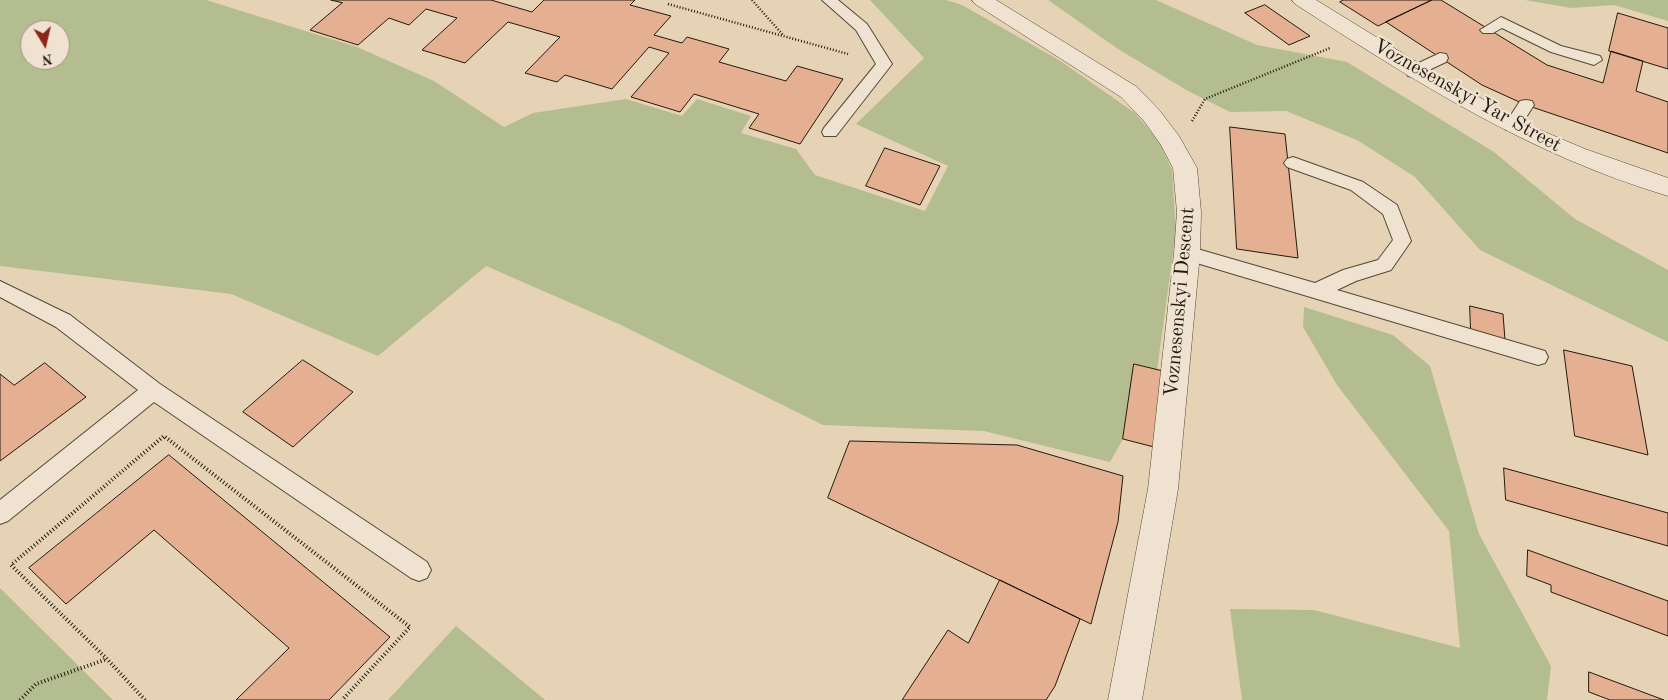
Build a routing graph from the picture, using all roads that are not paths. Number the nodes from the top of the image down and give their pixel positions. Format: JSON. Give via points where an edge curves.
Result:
{"nodes":[{"id":1,"x":829,"y":0,"type":"edge"},
{"id":2,"x":982,"y":0,"type":"edge"},
{"id":3,"x":1302,"y":0,"type":"edge"},
{"id":4,"x":1488,"y":30,"type":"dead end"},
{"id":5,"x":1556,"y":49,"type":"junction"},
{"id":6,"x":1440,"y":58,"type":"dead end"},
{"id":7,"x":1594,"y":60,"type":"dead end"},
{"id":8,"x":1547,"y":65,"type":"dead end"},
{"id":9,"x":1414,"y":72,"type":"junction"},
{"id":10,"x":1526,"y":105,"type":"dead end"},
{"id":11,"x":1512,"y":126,"type":"junction"},
{"id":12,"x":830,"y":132,"type":"dead end"},
{"id":13,"x":1294,"y":163,"type":"dead end"},
{"id":14,"x":1668,"y":187,"type":"edge"},
{"id":15,"x":1187,"y":253,"type":"junction"},
{"id":16,"x":0,"y":288,"type":"edge"},
{"id":17,"x":1317,"y":291,"type":"junction"},
{"id":18,"x":1538,"y":357,"type":"dead end"},
{"id":19,"x":153,"y":390,"type":"junction"},
{"id":20,"x":0,"y":514,"type":"edge"},
{"id":21,"x":418,"y":570,"type":"dead end"},
{"id":22,"x":1125,"y":700,"type":"edge"}],
"edges":[{"from":1,"to":12,"type":"lane","via":[[862,27],[884,64]]},
{"from":2,"to":15,"type":"street","name":"Voznesenskyi Descent","via":[[1129,92],[1152,116],[1185,168],[1189,212]]},
{"from":3,"to":9,"type":"street","name":"Voznesenskyi Yar Street"},
{"from":4,"to":5,"type":"lane","via":[[1501,22]]},
{"from":5,"to":7,"type":"lane"},
{"from":5,"to":8,"type":"lane"},
{"from":6,"to":9,"type":"lane"},
{"from":9,"to":11,"type":"street","name":"Voznesenskyi Yar Street"},
{"from":10,"to":11,"type":"lane"},
{"from":11,"to":14,"type":"street","name":"Voznesenskyi Yar Street","via":[[1566,151]]},
{"from":13,"to":17,"type":"lane","via":[[1356,186],[1391,210],[1402,241],[1384,265],[1350,275]]},
{"from":15,"to":17,"type":"lane"},
{"from":15,"to":22,"type":"street","name":"Voznesenskyi Descent","via":[[1163,489]]},
{"from":16,"to":19,"type":"lane","via":[[62,321]]},
{"from":17,"to":18,"type":"lane"},
{"from":19,"to":20,"type":"lane"},
{"from":19,"to":21,"type":"lane"}]}
